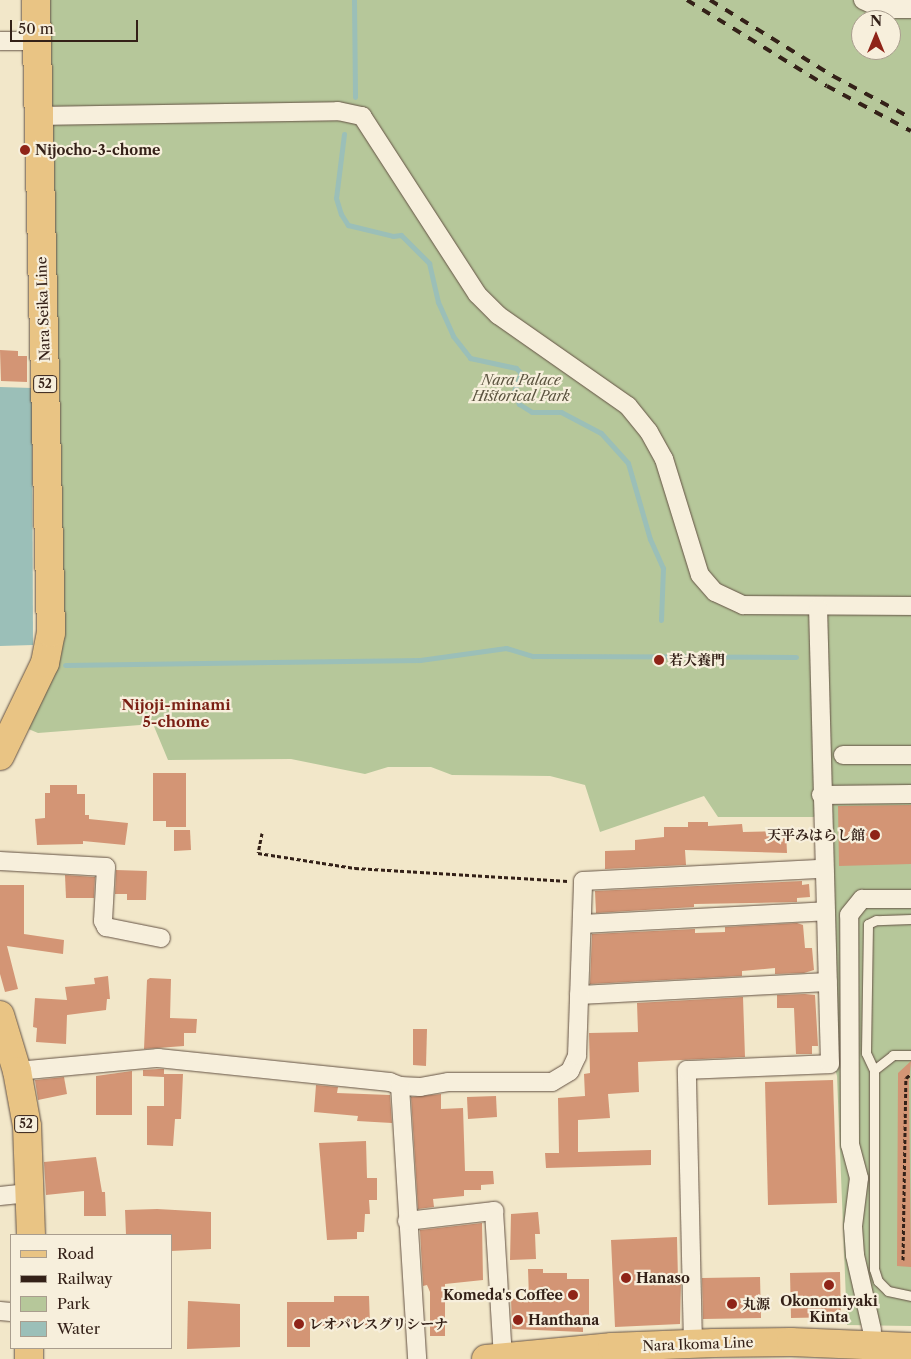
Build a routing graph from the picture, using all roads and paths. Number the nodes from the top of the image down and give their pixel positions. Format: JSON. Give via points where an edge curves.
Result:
{"nodes":[{"id":1,"x":36,"y":0,"type":"edge"},
{"id":2,"x":863,"y":0,"type":"edge"},
{"id":3,"x":911,"y":8,"type":"edge"},
{"id":4,"x":0,"y":41,"type":"edge"},
{"id":5,"x":36,"y":42,"type":"junction"},
{"id":6,"x":36,"y":116,"type":"junction"},
{"id":7,"x":911,"y":606,"type":"edge"},
{"id":8,"x":818,"y":607,"type":"junction"},
{"id":9,"x":843,"y":755,"type":"dead end"},
{"id":10,"x":911,"y":755,"type":"edge"},
{"id":11,"x":0,"y":756,"type":"edge"},
{"id":12,"x":911,"y":794,"type":"edge"},
{"id":13,"x":821,"y":795,"type":"junction"},
{"id":14,"x":262,"y":833,"type":"dead end"},
{"id":15,"x":0,"y":861,"type":"edge"},
{"id":16,"x":823,"y":869,"type":"junction"},
{"id":17,"x":583,"y":881,"type":"junction"},
{"id":18,"x":911,"y":899,"type":"edge"},
{"id":19,"x":826,"y":911,"type":"junction"},
{"id":20,"x":911,"y":919,"type":"edge"},
{"id":21,"x":582,"y":924,"type":"junction"},
{"id":22,"x":161,"y":938,"type":"dead end"},
{"id":23,"x":828,"y":982,"type":"junction"},
{"id":24,"x":579,"y":995,"type":"junction"},
{"id":25,"x":0,"y":1015,"type":"edge"},
{"id":26,"x":911,"y":1055,"type":"edge"},
{"id":27,"x":874,"y":1070,"type":"junction"},
{"id":28,"x":16,"y":1071,"type":"junction"},
{"id":29,"x":911,"y":1074,"type":"edge"},
{"id":30,"x":400,"y":1086,"type":"junction"},
{"id":31,"x":31,"y":1194,"type":"junction"},
{"id":32,"x":0,"y":1196,"type":"edge"},
{"id":33,"x":407,"y":1221,"type":"junction"},
{"id":34,"x":31,"y":1234,"type":"edge"},
{"id":35,"x":903,"y":1260,"type":"dead end"},
{"id":36,"x":911,"y":1296,"type":"edge"},
{"id":37,"x":872,"y":1330,"type":"dead end"},
{"id":38,"x":693,"y":1344,"type":"junction"},
{"id":39,"x":911,"y":1348,"type":"edge"},
{"id":40,"x":495,"y":1358,"type":"edge"},
{"id":41,"x":416,"y":1359,"type":"edge"}],
"edges":[{"from":1,"to":5,"type":"main road","name":"Nara Seika Line","number":"52"},
{"from":2,"to":3,"type":"street","via":[[882,9]]},
{"from":4,"to":5,"type":"street"},
{"from":5,"to":6,"type":"main road","name":"Nara Seika Line","number":"52"},
{"from":6,"to":8,"type":"street","via":[[338,111],[362,116],[477,294],[498,315],[628,406],[649,432],[664,459],[700,575],[715,592],[743,605]]},
{"from":6,"to":11,"type":"main road","name":"Nara Seika Line","number":"52","via":[[51,633],[45,663]]},
{"from":7,"to":8,"type":"street"},
{"from":8,"to":13,"type":"street"},
{"from":9,"to":10,"type":"street"},
{"from":12,"to":13,"type":"street"},
{"from":13,"to":16,"type":"street"},
{"from":14,"to":17,"type":"path","via":[[258,853],[346,867]]},
{"from":15,"to":22,"type":"street","via":[[106,867],[103,921],[106,927]]},
{"from":16,"to":17,"type":"street"},
{"from":16,"to":19,"type":"street"},
{"from":17,"to":21,"type":"street"},
{"from":18,"to":37,"type":"street","via":[[862,899],[849,915],[850,1145],[859,1178],[853,1226],[855,1255]]},
{"from":19,"to":21,"type":"street"},
{"from":19,"to":23,"type":"street"},
{"from":20,"to":27,"type":"lane","via":[[876,920],[868,924],[866,1053]]},
{"from":21,"to":24,"type":"street"},
{"from":23,"to":24,"type":"street"},
{"from":23,"to":38,"type":"street","via":[[830,1064],[687,1070]]},
{"from":24,"to":30,"type":"street","via":[[577,1056],[570,1071],[559,1080]]},
{"from":25,"to":28,"type":"main road","number":"52"},
{"from":26,"to":27,"type":"lane","via":[[893,1055]]},
{"from":27,"to":36,"type":"lane","via":[[874,1269],[878,1281],[888,1291]]},
{"from":28,"to":30,"type":"street","via":[[158,1058],[352,1077]]},
{"from":28,"to":31,"type":"main road","number":"52","via":[[27,1126]]},
{"from":29,"to":35,"type":"path","via":[[906,1078]]},
{"from":30,"to":33,"type":"street"},
{"from":31,"to":32,"type":"street"},
{"from":31,"to":34,"type":"main road","number":"52"},
{"from":33,"to":40,"type":"street","via":[[494,1211]]},
{"from":33,"to":41,"type":"street"},
{"from":38,"to":39,"type":"main road","name":"Nara Ikoma Line","via":[[791,1342]]},
{"from":38,"to":40,"type":"main road","name":"Nara Ikoma Line"}]}
